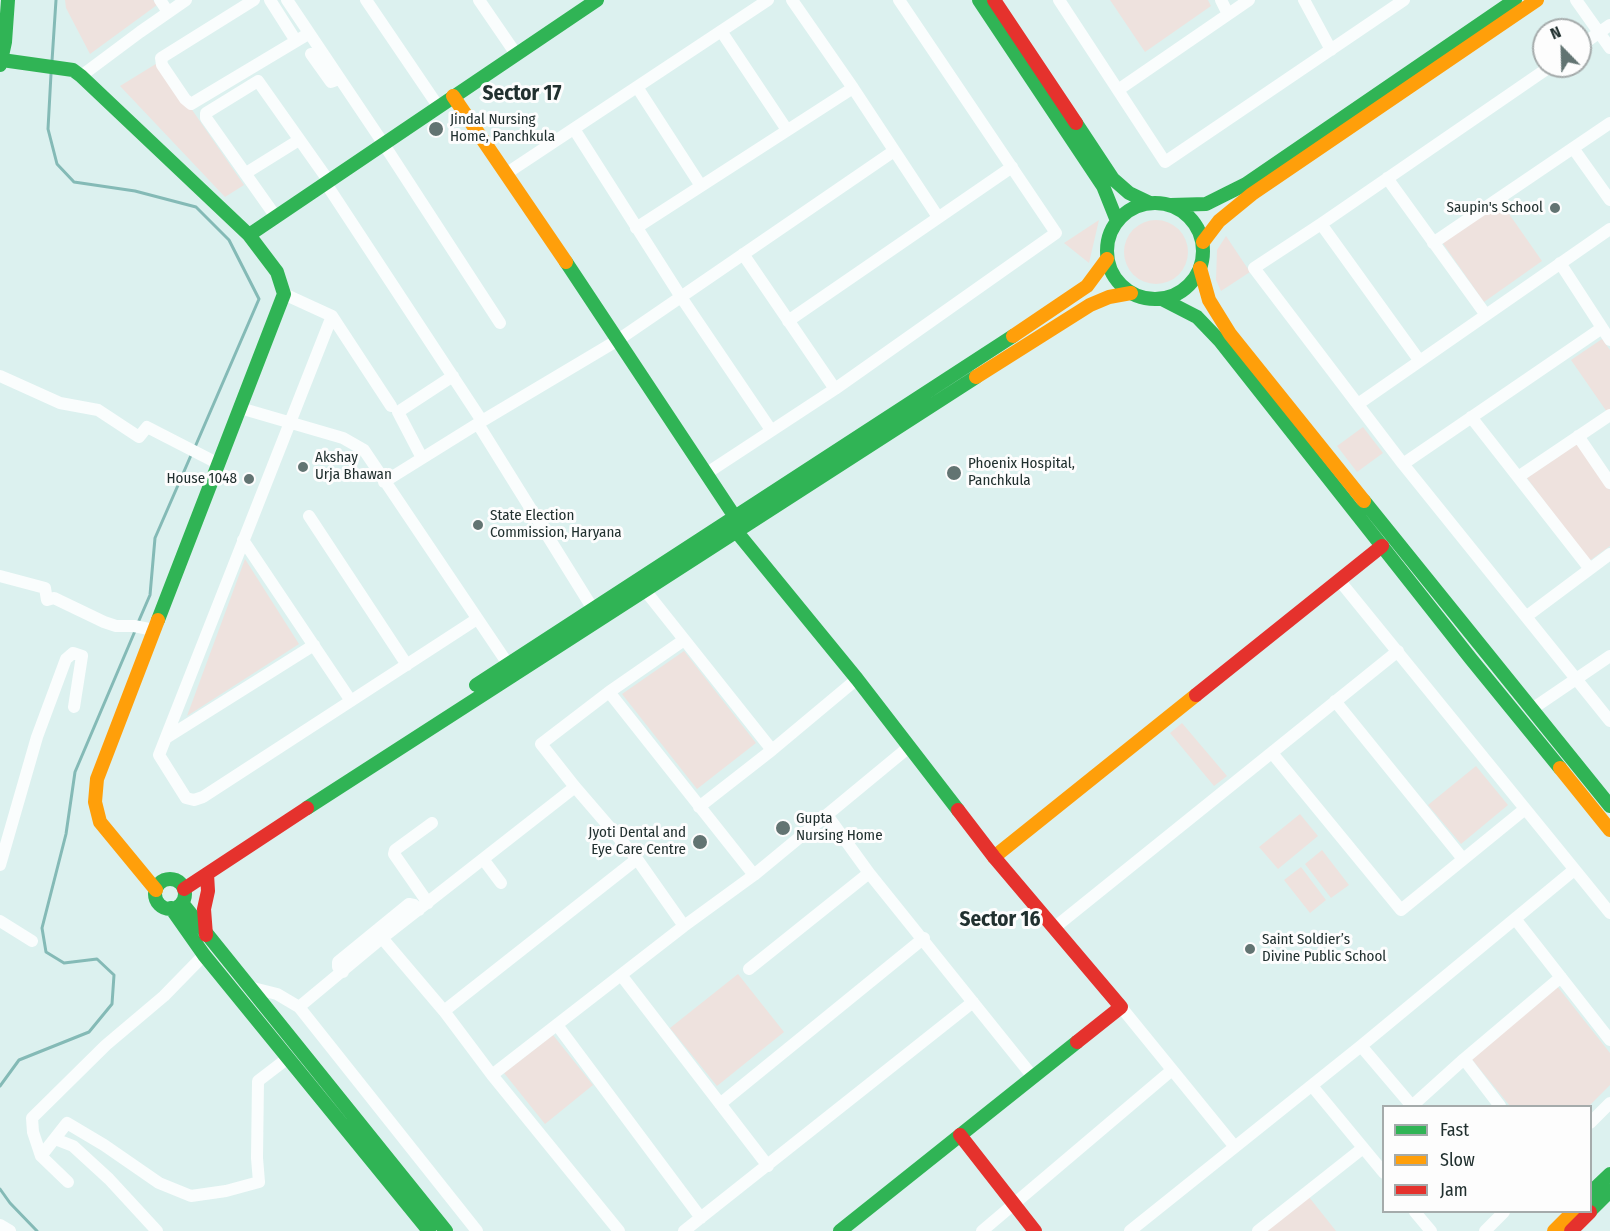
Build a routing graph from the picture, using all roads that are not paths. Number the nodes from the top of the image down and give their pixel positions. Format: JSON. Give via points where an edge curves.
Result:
{"nodes":[{"id":1,"x":8,"y":0,"type":"edge"},
{"id":2,"x":160,"y":0,"type":"edge"},
{"id":3,"x":186,"y":0,"type":"edge"},
{"id":4,"x":254,"y":0,"type":"edge"},
{"id":5,"x":270,"y":0,"type":"edge"},
{"id":6,"x":287,"y":0,"type":"edge"},
{"id":7,"x":366,"y":0,"type":"edge"},
{"id":8,"x":479,"y":0,"type":"edge"},
{"id":9,"x":597,"y":0,"type":"edge"},
{"id":10,"x":768,"y":0,"type":"edge"},
{"id":11,"x":792,"y":0,"type":"edge"},
{"id":12,"x":899,"y":0,"type":"edge"},
{"id":13,"x":979,"y":0,"type":"edge"},
{"id":14,"x":994,"y":0,"type":"edge"},
{"id":15,"x":1059,"y":0,"type":"edge"},
{"id":16,"x":1221,"y":0,"type":"edge"},
{"id":17,"x":1249,"y":0,"type":"edge"},
{"id":18,"x":1304,"y":0,"type":"edge"},
{"id":19,"x":1515,"y":0,"type":"edge"},
{"id":20,"x":1537,"y":0,"type":"edge"},
{"id":21,"x":1576,"y":0,"type":"edge"},
{"id":22,"x":1399,"y":2,"type":"edge"},
{"id":23,"x":168,"y":12,"type":"junction"},
{"id":24,"x":1228,"y":14,"type":"junction"},
{"id":25,"x":1605,"y":29,"type":"edge"},
{"id":26,"x":721,"y":31,"type":"junction"},
{"id":27,"x":308,"y":33,"type":"junction"},
{"id":28,"x":1592,"y":38,"type":"edge"},
{"id":29,"x":296,"y":41,"type":"junction"},
{"id":30,"x":1610,"y":48,"type":"edge"},
{"id":31,"x":1331,"y":50,"type":"junction"},
{"id":32,"x":311,"y":54,"type":"dead end"},
{"id":33,"x":516,"y":54,"type":"junction"},
{"id":34,"x":1,"y":58,"type":"edge"},
{"id":35,"x":81,"y":76,"type":"junction"},
{"id":36,"x":1534,"y":78,"type":"edge"},
{"id":37,"x":339,"y":79,"type":"junction"},
{"id":38,"x":637,"y":87,"type":"junction"},
{"id":39,"x":853,"y":88,"type":"junction"},
{"id":40,"x":1118,"y":90,"type":"junction"},
{"id":41,"x":453,"y":96,"type":"junction"},
{"id":42,"x":438,"y":106,"type":"junction"},
{"id":43,"x":1610,"y":123,"type":"edge"},
{"id":44,"x":574,"y":129,"type":"junction"},
{"id":45,"x":788,"y":130,"type":"junction"},
{"id":46,"x":299,"y":140,"type":"junction"},
{"id":47,"x":383,"y":143,"type":"junction"},
{"id":48,"x":1573,"y":148,"type":"junction"},
{"id":49,"x":894,"y":151,"type":"junction"},
{"id":50,"x":1012,"y":167,"type":"junction"},
{"id":51,"x":246,"y":173,"type":"junction"},
{"id":52,"x":507,"y":173,"type":"junction"},
{"id":53,"x":1388,"y":178,"type":"junction"},
{"id":54,"x":327,"y":181,"type":"junction"},
{"id":55,"x":701,"y":186,"type":"junction"},
{"id":56,"x":1610,"y":200,"type":"edge"},
{"id":57,"x":1150,"y":203,"type":"junction"},
{"id":58,"x":1171,"y":205,"type":"junction"},
{"id":59,"x":276,"y":217,"type":"junction"},
{"id":60,"x":938,"y":217,"type":"junction"},
{"id":61,"x":1117,"y":221,"type":"junction"},
{"id":62,"x":1321,"y":224,"type":"junction"},
{"id":63,"x":636,"y":228,"type":"junction"},
{"id":64,"x":1610,"y":229,"type":"edge"},
{"id":65,"x":249,"y":236,"type":"junction"},
{"id":66,"x":1203,"y":242,"type":"junction"},
{"id":67,"x":1433,"y":243,"type":"junction"},
{"id":68,"x":744,"y":254,"type":"junction"},
{"id":69,"x":1107,"y":259,"type":"junction"},
{"id":70,"x":1560,"y":263,"type":"junction"},
{"id":71,"x":1200,"y":268,"type":"junction"},
{"id":72,"x":1131,"y":293,"type":"junction"},
{"id":73,"x":284,"y":294,"type":"junction"},
{"id":74,"x":681,"y":297,"type":"junction"},
{"id":75,"x":1162,"y":298,"type":"junction"},
{"id":76,"x":1486,"y":315,"type":"junction"},
{"id":77,"x":332,"y":316,"type":"junction"},
{"id":78,"x":788,"y":321,"type":"junction"},
{"id":79,"x":500,"y":323,"type":"dead end"},
{"id":80,"x":1602,"y":328,"type":"junction"},
{"id":81,"x":618,"y":340,"type":"junction"},
{"id":82,"x":1610,"y":340,"type":"edge"},
{"id":83,"x":1419,"y":360,"type":"junction"},
{"id":84,"x":0,"y":376,"type":"edge"},
{"id":85,"x":453,"y":376,"type":"junction"},
{"id":86,"x":835,"y":389,"type":"junction"},
{"id":87,"x":1358,"y":404,"type":"junction"},
{"id":88,"x":392,"y":406,"type":"dead end"},
{"id":89,"x":240,"y":408,"type":"junction"},
{"id":90,"x":1610,"y":415,"type":"edge"},
{"id":91,"x":1471,"y":417,"type":"junction"},
{"id":92,"x":290,"y":422,"type":"junction"},
{"id":93,"x":480,"y":423,"type":"junction"},
{"id":94,"x":771,"y":430,"type":"junction"},
{"id":95,"x":1578,"y":436,"type":"junction"},
{"id":96,"x":422,"y":458,"type":"junction"},
{"id":97,"x":219,"y":464,"type":"junction"},
{"id":98,"x":1403,"y":464,"type":"junction"},
{"id":99,"x":707,"y":474,"type":"junction"},
{"id":100,"x":1518,"y":477,"type":"junction"},
{"id":101,"x":384,"y":482,"type":"junction"},
{"id":102,"x":1610,"y":483,"type":"edge"},
{"id":103,"x":309,"y":516,"type":"dead end"},
{"id":104,"x":735,"y":517,"type":"junction"},
{"id":105,"x":736,"y":531,"type":"junction"},
{"id":106,"x":243,"y":540,"type":"junction"},
{"id":107,"x":1382,"y":546,"type":"junction"},
{"id":108,"x":1610,"y":554,"type":"edge"},
{"id":109,"x":1590,"y":569,"type":"junction"},
{"id":110,"x":0,"y":576,"type":"edge"},
{"id":111,"x":1339,"y":579,"type":"junction"},
{"id":112,"x":640,"y":586,"type":"junction"},
{"id":113,"x":593,"y":609,"type":"junction"},
{"id":114,"x":1527,"y":616,"type":"junction"},
{"id":115,"x":477,"y":619,"type":"junction"},
{"id":116,"x":154,"y":630,"type":"junction"},
{"id":117,"x":684,"y":640,"type":"junction"},
{"id":118,"x":314,"y":645,"type":"junction"},
{"id":119,"x":1398,"y":651,"type":"junction"},
{"id":120,"x":1610,"y":656,"type":"edge"},
{"id":121,"x":407,"y":665,"type":"junction"},
{"id":122,"x":511,"y":669,"type":"junction"},
{"id":123,"x":857,"y":679,"type":"junction"},
{"id":124,"x":1576,"y":679,"type":"junction"},
{"id":125,"x":609,"y":692,"type":"junction"},
{"id":126,"x":351,"y":701,"type":"junction"},
{"id":127,"x":1335,"y":701,"type":"junction"},
{"id":128,"x":74,"y":708,"type":"dead end"},
{"id":129,"x":1532,"y":709,"type":"junction"},
{"id":130,"x":1610,"y":721,"type":"edge"},
{"id":131,"x":166,"y":738,"type":"junction"},
{"id":132,"x":909,"y":747,"type":"junction"},
{"id":133,"x":772,"y":750,"type":"junction"},
{"id":134,"x":1272,"y":753,"type":"junction"},
{"id":135,"x":575,"y":787,"type":"junction"},
{"id":136,"x":1610,"y":806,"type":"edge"},
{"id":137,"x":699,"y":807,"type":"junction"},
{"id":138,"x":1525,"y":809,"type":"junction"},
{"id":139,"x":827,"y":815,"type":"junction"},
{"id":140,"x":432,"y":823,"type":"dead end"},
{"id":141,"x":1610,"y":830,"type":"edge"},
{"id":142,"x":994,"y":857,"type":"junction"},
{"id":143,"x":483,"y":859,"type":"junction"},
{"id":144,"x":637,"y":859,"type":"junction"},
{"id":145,"x":1463,"y":859,"type":"junction"},
{"id":146,"x":0,"y":865,"type":"edge"},
{"id":147,"x":1574,"y":870,"type":"junction"},
{"id":148,"x":869,"y":873,"type":"junction"},
{"id":149,"x":207,"y":874,"type":"junction"},
{"id":150,"x":754,"y":875,"type":"junction"},
{"id":151,"x":501,"y":883,"type":"dead end"},
{"id":152,"x":180,"y":885,"type":"junction"},
{"id":153,"x":156,"y":890,"type":"junction"},
{"id":154,"x":176,"y":906,"type":"junction"},
{"id":155,"x":423,"y":906,"type":"junction"},
{"id":156,"x":1610,"y":913,"type":"edge"},
{"id":157,"x":1516,"y":920,"type":"junction"},
{"id":158,"x":0,"y":921,"type":"edge"},
{"id":159,"x":684,"y":926,"type":"junction"},
{"id":160,"x":1054,"y":928,"type":"junction"},
{"id":161,"x":206,"y":935,"type":"junction"},
{"id":162,"x":382,"y":938,"type":"junction"},
{"id":163,"x":924,"y":938,"type":"junction"},
{"id":164,"x":32,"y":941,"type":"dead end"},
{"id":165,"x":204,"y":955,"type":"junction"},
{"id":166,"x":749,"y":969,"type":"dead end"},
{"id":167,"x":343,"y":972,"type":"junction"},
{"id":168,"x":621,"y":975,"type":"junction"},
{"id":169,"x":1561,"y":977,"type":"junction"},
{"id":170,"x":249,"y":987,"type":"junction"},
{"id":171,"x":973,"y":1002,"type":"junction"},
{"id":172,"x":300,"y":1007,"type":"junction"},
{"id":173,"x":1121,"y":1007,"type":"junction"},
{"id":174,"x":444,"y":1011,"type":"junction"},
{"id":175,"x":557,"y":1025,"type":"junction"},
{"id":176,"x":1610,"y":1040,"type":"edge"},
{"id":177,"x":1361,"y":1046,"type":"junction"},
{"id":178,"x":288,"y":1058,"type":"junction"},
{"id":179,"x":1464,"y":1059,"type":"junction"},
{"id":180,"x":1172,"y":1070,"type":"junction"},
{"id":181,"x":492,"y":1075,"type":"junction"},
{"id":182,"x":1033,"y":1077,"type":"junction"},
{"id":183,"x":1312,"y":1086,"type":"junction"},
{"id":184,"x":1610,"y":1103,"type":"edge"},
{"id":185,"x":720,"y":1104,"type":"junction"},
{"id":186,"x":1410,"y":1105,"type":"edge"},
{"id":187,"x":1414,"y":1105,"type":"edge"},
{"id":188,"x":1498,"y":1105,"type":"edge"},
{"id":189,"x":1592,"y":1121,"type":"edge"},
{"id":190,"x":960,"y":1135,"type":"junction"},
{"id":191,"x":55,"y":1139,"type":"junction"},
{"id":192,"x":1235,"y":1148,"type":"junction"},
{"id":193,"x":1363,"y":1148,"type":"junction"},
{"id":194,"x":41,"y":1156,"type":"junction"},
{"id":195,"x":768,"y":1166,"type":"junction"},
{"id":196,"x":1382,"y":1172,"type":"edge"},
{"id":197,"x":1610,"y":1174,"type":"edge"},
{"id":198,"x":68,"y":1182,"type":"dead end"},
{"id":199,"x":1592,"y":1191,"type":"edge"},
{"id":200,"x":1610,"y":1191,"type":"edge"},
{"id":201,"x":1015,"y":1204,"type":"junction"},
{"id":202,"x":1592,"y":1209,"type":"edge"},
{"id":203,"x":1416,"y":1213,"type":"edge"},
{"id":204,"x":1499,"y":1213,"type":"edge"},
{"id":205,"x":1572,"y":1213,"type":"edge"},
{"id":206,"x":1588,"y":1213,"type":"edge"},
{"id":207,"x":701,"y":1218,"type":"junction"},
{"id":208,"x":0,"y":1225,"type":"edge"},
{"id":209,"x":443,"y":1230,"type":"edge"},
{"id":210,"x":1134,"y":1230,"type":"edge"},
{"id":211,"x":10,"y":1231,"type":"edge"},
{"id":212,"x":157,"y":1231,"type":"edge"},
{"id":213,"x":429,"y":1231,"type":"edge"},
{"id":214,"x":477,"y":1231,"type":"edge"},
{"id":215,"x":620,"y":1231,"type":"edge"},
{"id":216,"x":684,"y":1231,"type":"edge"},
{"id":217,"x":840,"y":1231,"type":"edge"},
{"id":218,"x":982,"y":1231,"type":"edge"},
{"id":219,"x":1035,"y":1231,"type":"edge"},
{"id":220,"x":1258,"y":1231,"type":"edge"},
{"id":221,"x":1431,"y":1231,"type":"edge"},
{"id":222,"x":1485,"y":1231,"type":"edge"},
{"id":223,"x":1554,"y":1231,"type":"edge"},
{"id":224,"x":1571,"y":1231,"type":"edge"}],
"edges":[{"from":1,"to":34,"type":"street"},
{"from":2,"to":23,"type":"street"},
{"from":3,"to":23,"type":"street"},
{"from":4,"to":29,"type":"street","via":[[161,58],[190,104]]},
{"from":5,"to":29,"type":"street"},
{"from":6,"to":27,"type":"street"},
{"from":7,"to":42,"type":"street"},
{"from":8,"to":33,"type":"street"},
{"from":9,"to":33,"type":"street"},
{"from":10,"to":26,"type":"street"},
{"from":11,"to":39,"type":"street"},
{"from":12,"to":50,"type":"street"},
{"from":13,"to":61,"type":"street","via":[[1103,186]]},
{"from":14,"to":57,"type":"street","via":[[1113,179],[1129,193]]},
{"from":15,"to":40,"type":"street"},
{"from":16,"to":24,"type":"street"},
{"from":17,"to":24,"type":"street"},
{"from":18,"to":31,"type":"street"},
{"from":19,"to":58,"type":"street","via":[[1246,184],[1206,204]]},
{"from":20,"to":66,"type":"street","via":[[1252,194],[1219,220]]},
{"from":21,"to":25,"type":"street"},
{"from":22,"to":31,"type":"street"},
{"from":23,"to":35,"type":"street"},
{"from":24,"to":40,"type":"street"},
{"from":25,"to":28,"type":"street"},
{"from":25,"to":30,"type":"street"},
{"from":26,"to":38,"type":"street"},
{"from":26,"to":45,"type":"street"},
{"from":27,"to":29,"type":"street"},
{"from":27,"to":37,"type":"street"},
{"from":31,"to":40,"type":"street","via":[[1165,162]]},
{"from":32,"to":37,"type":"street","via":[[331,82]]},
{"from":33,"to":41,"type":"street"},
{"from":34,"to":35,"type":"street","via":[[73,70]]},
{"from":35,"to":65,"type":"street"},
{"from":36,"to":53,"type":"street"},
{"from":37,"to":47,"type":"street"},
{"from":38,"to":44,"type":"street"},
{"from":38,"to":55,"type":"street"},
{"from":39,"to":45,"type":"street"},
{"from":39,"to":49,"type":"street"},
{"from":41,"to":42,"type":"street"},
{"from":41,"to":52,"type":"street"},
{"from":42,"to":47,"type":"street"},
{"from":43,"to":48,"type":"street"},
{"from":44,"to":52,"type":"street"},
{"from":44,"to":63,"type":"street"},
{"from":45,"to":55,"type":"street"},
{"from":46,"to":51,"type":"street"},
{"from":46,"to":51,"type":"street","via":[[256,81],[205,116]]},
{"from":46,"to":54,"type":"street"},
{"from":47,"to":54,"type":"street"},
{"from":47,"to":79,"type":"street"},
{"from":48,"to":56,"type":"street"},
{"from":48,"to":67,"type":"street"},
{"from":49,"to":60,"type":"street"},
{"from":49,"to":68,"type":"street"},
{"from":50,"to":60,"type":"street"},
{"from":50,"to":86,"type":"street","via":[[1056,233]]},
{"from":51,"to":59,"type":"street"},
{"from":52,"to":81,"type":"street"},
{"from":53,"to":62,"type":"street"},
{"from":53,"to":67,"type":"street"},
{"from":54,"to":59,"type":"street"},
{"from":54,"to":85,"type":"street"},
{"from":55,"to":63,"type":"street"},
{"from":57,"to":58,"type":"street"},
{"from":57,"to":61,"type":"street","via":[[1132,208]]},
{"from":58,"to":66,"type":"street","via":[[1190,216]]},
{"from":59,"to":65,"type":"street"},
{"from":60,"to":78,"type":"street"},
{"from":61,"to":69,"type":"street","via":[[1108,238]]},
{"from":62,"to":83,"type":"street"},
{"from":62,"to":87,"type":"street","via":[[1254,268]]},
{"from":63,"to":74,"type":"street"},
{"from":64,"to":70,"type":"street"},
{"from":65,"to":73,"type":"street","via":[[277,272]]},
{"from":66,"to":71,"type":"street"},
{"from":67,"to":76,"type":"street"},
{"from":68,"to":74,"type":"street"},
{"from":68,"to":78,"type":"street"},
{"from":69,"to":72,"type":"street","via":[[1116,279]]},
{"from":69,"to":104,"type":"street","via":[[1087,285],[1062,304]]},
{"from":70,"to":76,"type":"street"},
{"from":70,"to":80,"type":"street"},
{"from":71,"to":75,"type":"street","via":[[1194,280],[1181,291]]},
{"from":71,"to":129,"type":"street","via":[[1209,300],[1230,334]]},
{"from":72,"to":75,"type":"street","via":[[1148,299]]},
{"from":72,"to":105,"type":"street","via":[[1109,297],[1066,319]]},
{"from":73,"to":77,"type":"street"},
{"from":73,"to":89,"type":"street"},
{"from":74,"to":81,"type":"street"},
{"from":74,"to":94,"type":"street"},
{"from":75,"to":107,"type":"street","via":[[1197,317],[1220,341]]},
{"from":76,"to":83,"type":"street"},
{"from":77,"to":88,"type":"street"},
{"from":77,"to":92,"type":"street"},
{"from":78,"to":86,"type":"street"},
{"from":80,"to":82,"type":"street"},
{"from":80,"to":91,"type":"street"},
{"from":81,"to":93,"type":"street"},
{"from":81,"to":99,"type":"street"},
{"from":83,"to":87,"type":"street"},
{"from":84,"to":97,"type":"street","via":[[60,403],[98,410],[139,438],[147,427]]},
{"from":85,"to":93,"type":"street"},
{"from":85,"to":96,"type":"street","via":[[398,412]]},
{"from":86,"to":94,"type":"street"},
{"from":87,"to":98,"type":"street"},
{"from":89,"to":92,"type":"street"},
{"from":89,"to":97,"type":"street"},
{"from":90,"to":95,"type":"street"},
{"from":91,"to":98,"type":"street"},
{"from":91,"to":100,"type":"street"},
{"from":92,"to":101,"type":"street","via":[[343,438],[364,450]]},
{"from":92,"to":106,"type":"street"},
{"from":93,"to":96,"type":"street"},
{"from":93,"to":113,"type":"street"},
{"from":94,"to":99,"type":"street"},
{"from":95,"to":100,"type":"street"},
{"from":95,"to":102,"type":"street"},
{"from":96,"to":101,"type":"street"},
{"from":97,"to":116,"type":"street"},
{"from":98,"to":114,"type":"street"},
{"from":99,"to":104,"type":"street"},
{"from":100,"to":109,"type":"street"},
{"from":101,"to":115,"type":"street"},
{"from":103,"to":121,"type":"street"},
{"from":104,"to":105,"type":"street"},
{"from":104,"to":112,"type":"street"},
{"from":105,"to":112,"type":"street"},
{"from":105,"to":123,"type":"street"},
{"from":106,"to":118,"type":"street"},
{"from":106,"to":131,"type":"street"},
{"from":107,"to":111,"type":"street"},
{"from":107,"to":141,"type":"street"},
{"from":108,"to":109,"type":"street"},
{"from":109,"to":114,"type":"street"},
{"from":110,"to":116,"type":"street","via":[[45,588],[47,600],[54,598],[104,622]]},
{"from":111,"to":119,"type":"street"},
{"from":111,"to":142,"type":"street"},
{"from":112,"to":113,"type":"street"},
{"from":112,"to":117,"type":"street"},
{"from":112,"to":122,"type":"street"},
{"from":113,"to":122,"type":"street"},
{"from":114,"to":124,"type":"street"},
{"from":115,"to":121,"type":"street"},
{"from":115,"to":122,"type":"street"},
{"from":116,"to":153,"type":"street","via":[[97,779],[95,802],[100,822]]},
{"from":117,"to":125,"type":"street"},
{"from":117,"to":133,"type":"street"},
{"from":118,"to":126,"type":"street"},
{"from":118,"to":131,"type":"street"},
{"from":119,"to":127,"type":"street"},
{"from":119,"to":138,"type":"street"},
{"from":120,"to":124,"type":"street"},
{"from":121,"to":126,"type":"street"},
{"from":122,"to":149,"type":"street"},
{"from":122,"to":152,"type":"street"},
{"from":123,"to":132,"type":"street"},
{"from":123,"to":133,"type":"street"},
{"from":124,"to":129,"type":"street"},
{"from":124,"to":130,"type":"street"},
{"from":125,"to":135,"type":"street","via":[[541,744]]},
{"from":125,"to":137,"type":"street"},
{"from":126,"to":131,"type":"street","via":[[194,800],[186,798],[159,755]]},
{"from":127,"to":134,"type":"street"},
{"from":127,"to":145,"type":"street"},
{"from":128,"to":146,"type":"street","via":[[82,656],[73,653],[66,659],[37,737]]},
{"from":129,"to":136,"type":"street"},
{"from":132,"to":139,"type":"street"},
{"from":132,"to":142,"type":"street"},
{"from":133,"to":137,"type":"street"},
{"from":134,"to":145,"type":"street","via":[[1401,910]]},
{"from":134,"to":160,"type":"street"},
{"from":135,"to":143,"type":"street"},
{"from":135,"to":144,"type":"street"},
{"from":137,"to":150,"type":"street"},
{"from":138,"to":145,"type":"street"},
{"from":138,"to":147,"type":"street"},
{"from":139,"to":148,"type":"street"},
{"from":139,"to":150,"type":"street"},
{"from":140,"to":155,"type":"street","via":[[394,854]]},
{"from":142,"to":160,"type":"street"},
{"from":143,"to":151,"type":"street"},
{"from":143,"to":155,"type":"street"},
{"from":144,"to":159,"type":"street"},
{"from":144,"to":174,"type":"street"},
{"from":147,"to":156,"type":"street"},
{"from":147,"to":157,"type":"street"},
{"from":148,"to":163,"type":"street"},
{"from":148,"to":166,"type":"street"},
{"from":149,"to":152,"type":"street"},
{"from":149,"to":161,"type":"street"},
{"from":150,"to":159,"type":"street"},
{"from":152,"to":153,"type":"street","via":[[164,880]]},
{"from":152,"to":154,"type":"street","via":[[185,896]]},
{"from":153,"to":154,"type":"street","via":[[160,904]]},
{"from":154,"to":161,"type":"street"},
{"from":154,"to":165,"type":"street"},
{"from":155,"to":162,"type":"street"},
{"from":155,"to":167,"type":"street","via":[[409,904],[338,962]]},
{"from":157,"to":169,"type":"street"},
{"from":157,"to":177,"type":"street"},
{"from":158,"to":164,"type":"street"},
{"from":159,"to":168,"type":"street"},
{"from":160,"to":173,"type":"street"},
{"from":161,"to":170,"type":"street"},
{"from":162,"to":167,"type":"street"},
{"from":162,"to":174,"type":"street"},
{"from":163,"to":171,"type":"street"},
{"from":163,"to":185,"type":"street"},
{"from":165,"to":178,"type":"street"},
{"from":165,"to":194,"type":"street","via":[[32,1118]]},
{"from":167,"to":172,"type":"street"},
{"from":168,"to":175,"type":"street"},
{"from":168,"to":185,"type":"street"},
{"from":169,"to":176,"type":"street"},
{"from":169,"to":179,"type":"street"},
{"from":170,"to":172,"type":"street","via":[[277,994]]},
{"from":170,"to":209,"type":"street"},
{"from":171,"to":182,"type":"street"},
{"from":171,"to":195,"type":"street"},
{"from":172,"to":214,"type":"street"},
{"from":173,"to":180,"type":"street"},
{"from":173,"to":182,"type":"street"},
{"from":174,"to":181,"type":"street"},
{"from":175,"to":181,"type":"street"},
{"from":175,"to":207,"type":"street"},
{"from":177,"to":183,"type":"street"},
{"from":177,"to":186,"type":"street"},
{"from":178,"to":191,"type":"street","via":[[258,1081],[259,1182],[191,1196],[159,1183],[67,1124]]},
{"from":178,"to":213,"type":"street"},
{"from":179,"to":187,"type":"street"},
{"from":179,"to":188,"type":"street"},
{"from":180,"to":192,"type":"street"},
{"from":180,"to":201,"type":"street"},
{"from":181,"to":215,"type":"street"},
{"from":182,"to":190,"type":"street"},
{"from":183,"to":192,"type":"street"},
{"from":183,"to":193,"type":"street"},
{"from":184,"to":189,"type":"street"},
{"from":185,"to":195,"type":"street"},
{"from":190,"to":201,"type":"street"},
{"from":190,"to":217,"type":"street"},
{"from":191,"to":194,"type":"street"},
{"from":191,"to":212,"type":"street","via":[[73,1146]]},
{"from":192,"to":210,"type":"street"},
{"from":193,"to":196,"type":"street"},
{"from":193,"to":220,"type":"street"},
{"from":194,"to":198,"type":"street"},
{"from":195,"to":207,"type":"street"},
{"from":197,"to":199,"type":"street"},
{"from":200,"to":202,"type":"street"},
{"from":201,"to":218,"type":"street"},
{"from":201,"to":219,"type":"street"},
{"from":203,"to":221,"type":"street"},
{"from":204,"to":222,"type":"street"},
{"from":205,"to":223,"type":"street"},
{"from":206,"to":224,"type":"street"},
{"from":207,"to":216,"type":"street"},
{"from":208,"to":211,"type":"street"}]}
